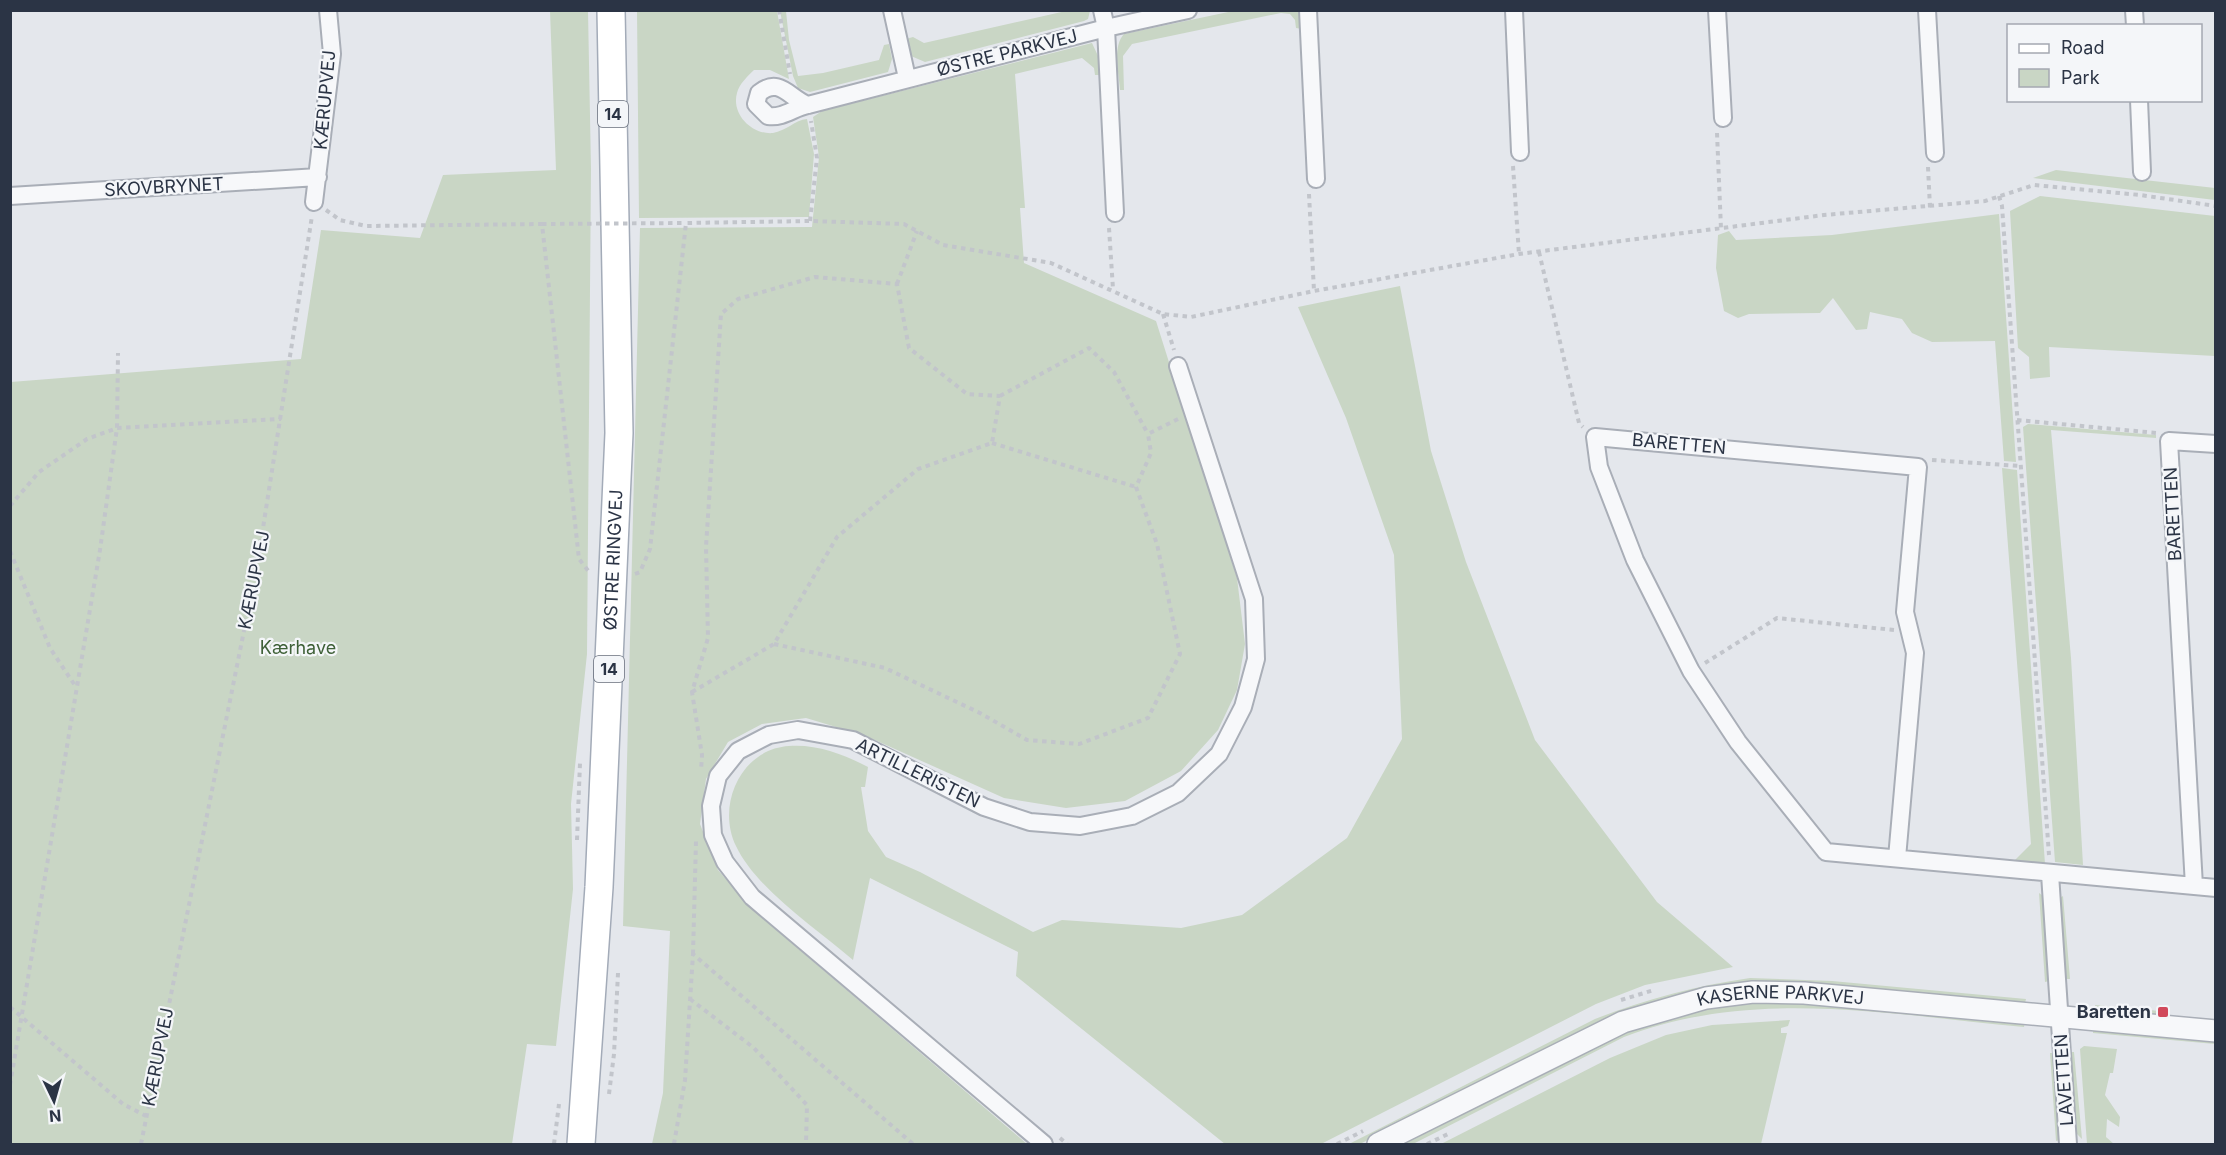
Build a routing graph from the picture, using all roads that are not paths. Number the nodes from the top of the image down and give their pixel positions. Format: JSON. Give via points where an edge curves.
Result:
{"nodes":[{"id":1,"x":328,"y":10,"type":"edge"},
{"id":2,"x":611,"y":10,"type":"edge"},
{"id":3,"x":892,"y":10,"type":"edge"},
{"id":4,"x":1102,"y":10,"type":"edge"},
{"id":5,"x":1188,"y":10,"type":"edge"},
{"id":6,"x":1308,"y":10,"type":"edge"},
{"id":7,"x":1514,"y":10,"type":"edge"},
{"id":8,"x":1718,"y":10,"type":"edge"},
{"id":9,"x":1927,"y":10,"type":"edge"},
{"id":10,"x":1106,"y":28,"type":"junction"},
{"id":11,"x":907,"y":78,"type":"junction"},
{"id":12,"x":2139,"y":102,"type":"edge"},
{"id":13,"x":808,"y":105,"type":"road end"},
{"id":14,"x":1723,"y":118,"type":"road end"},
{"id":15,"x":1520,"y":152,"type":"road end"},
{"id":16,"x":1935,"y":153,"type":"road end"},
{"id":17,"x":2142,"y":172,"type":"dead end"},
{"id":18,"x":318,"y":177,"type":"junction"},
{"id":19,"x":1316,"y":179,"type":"road end"},
{"id":20,"x":10,"y":196,"type":"edge"},
{"id":21,"x":314,"y":202,"type":"road end"},
{"id":22,"x":1114,"y":213,"type":"road end"},
{"id":23,"x":1178,"y":366,"type":"road end"},
{"id":24,"x":2216,"y":444,"type":"edge"},
{"id":25,"x":1897,"y":858,"type":"junction"},
{"id":26,"x":2050,"y":874,"type":"junction"},
{"id":27,"x":2194,"y":886,"type":"junction"},
{"id":28,"x":2216,"y":888,"type":"edge"},
{"id":29,"x":2059,"y":1016,"type":"junction"},
{"id":30,"x":2216,"y":1031,"type":"edge"},
{"id":31,"x":582,"y":1107,"type":"junction"},
{"id":32,"x":1373,"y":1136,"type":"edge"},
{"id":33,"x":574,"y":1144,"type":"edge"},
{"id":34,"x":581,"y":1144,"type":"edge"},
{"id":35,"x":1044,"y":1144,"type":"edge"},
{"id":36,"x":2068,"y":1144,"type":"edge"}],
"edges":[{"from":1,"to":18,"type":"street","name":"KÆRUPVEJ","via":[[332,54]]},
{"from":2,"to":31,"type":"main road","name":"ØSTRE RINGVEJ","number":"14","via":[[619,433],[599,887]]},
{"from":3,"to":11,"type":"street"},
{"from":4,"to":10,"type":"street"},
{"from":5,"to":10,"type":"street","name":"ØSTRE PARKVEJ"},
{"from":6,"to":19,"type":"street"},
{"from":7,"to":15,"type":"street"},
{"from":8,"to":14,"type":"street"},
{"from":9,"to":16,"type":"street"},
{"from":10,"to":11,"type":"street","name":"ØSTRE PARKVEJ"},
{"from":10,"to":22,"type":"street"},
{"from":11,"to":13,"type":"street","name":"ØSTRE PARKVEJ"},
{"from":12,"to":17,"type":"street"},
{"from":18,"to":20,"type":"street","name":"SKOVBRYNET"},
{"from":18,"to":21,"type":"street","name":"KÆRUPVEJ"},
{"from":23,"to":35,"type":"street","name":"ARTILLERISTEN","via":[[1254,599],[1256,659],[1243,707],[1218,754],[1178,793],[1132,816],[1080,826],[1030,822],[984,807],[853,740],[798,730],[769,735],[738,751],[718,776],[711,806],[713,835],[724,862],[752,897]]},
{"from":24,"to":27,"type":"street","name":"BARETTEN","via":[[2169,441]]},
{"from":25,"to":25,"type":"street","name":"BARETTEN","via":[[1827,852],[1738,741],[1691,671],[1635,560],[1599,467],[1595,437],[1918,467],[1905,612],[1915,653]]},
{"from":25,"to":26,"type":"street"},
{"from":26,"to":27,"type":"street"},
{"from":26,"to":29,"type":"street"},
{"from":27,"to":28,"type":"street"},
{"from":29,"to":30,"type":"street","name":"KASERNE PARKVEJ"},
{"from":29,"to":32,"type":"street","name":"KASERNE PARKVEJ","via":[[1804,993],[1754,992],[1706,998],[1656,1010],[1597,1033]]},
{"from":29,"to":36,"type":"street","name":"LAVETTEN"},
{"from":31,"to":33,"type":"main road","name":"ØSTRE RINGVEJ","number":"14"},
{"from":31,"to":34,"type":"main road","name":"ØSTRE RINGVEJ","number":"14"}]}
